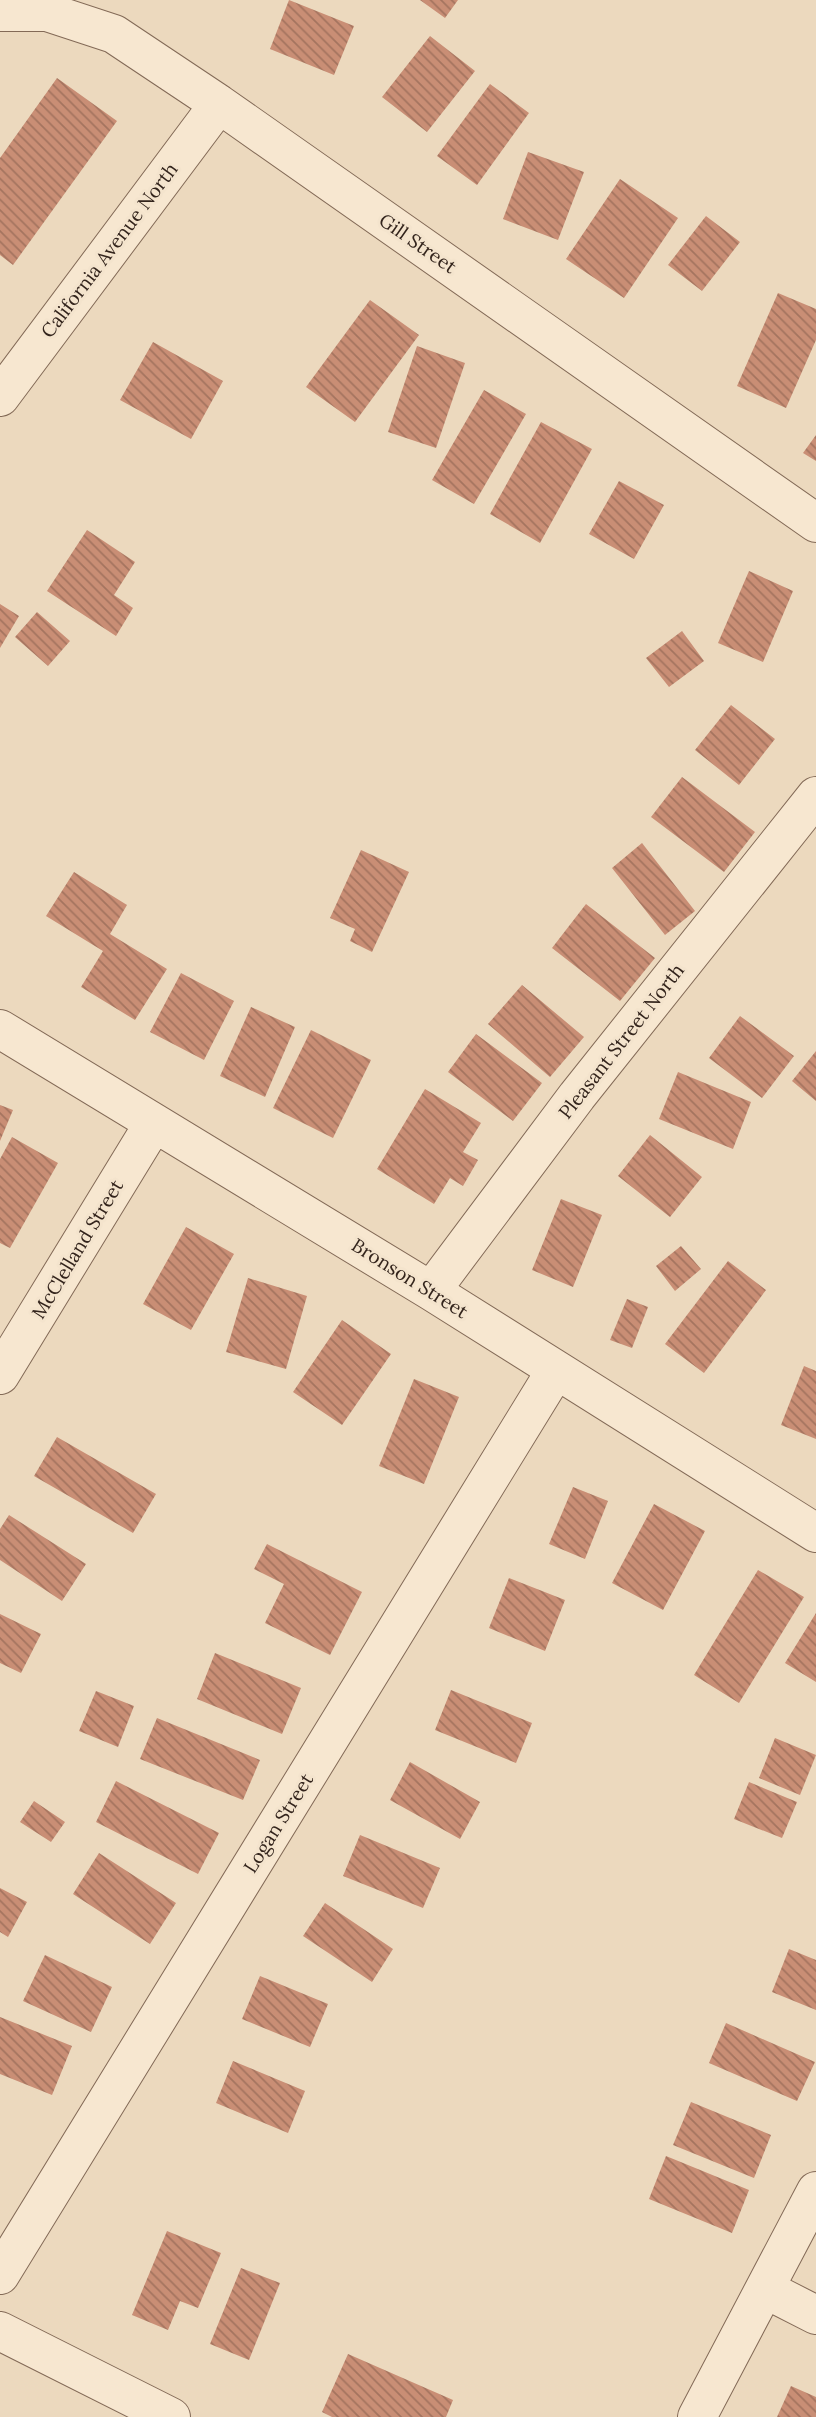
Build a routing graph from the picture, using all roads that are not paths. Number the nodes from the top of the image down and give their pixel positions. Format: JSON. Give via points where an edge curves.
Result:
{"nodes":[{"id":1,"x":0,"y":12,"type":"edge"},
{"id":2,"x":219,"y":104,"type":"junction"},
{"id":3,"x":0,"y":397,"type":"edge"},
{"id":4,"x":816,"y":523,"type":"edge"},
{"id":5,"x":816,"y":796,"type":"edge"},
{"id":6,"x":0,"y":1029,"type":"edge"},
{"id":7,"x":154,"y":1123,"type":"junction"},
{"id":8,"x":432,"y":1291,"type":"junction"},
{"id":9,"x":556,"y":1370,"type":"junction"},
{"id":10,"x":0,"y":1376,"type":"edge"},
{"id":11,"x":816,"y":1533,"type":"edge"},
{"id":12,"x":816,"y":2192,"type":"edge"},
{"id":13,"x":0,"y":2275,"type":"edge"},
{"id":14,"x":765,"y":2289,"type":"junction"},
{"id":15,"x":816,"y":2315,"type":"edge"},
{"id":16,"x":0,"y":2331,"type":"edge"},
{"id":17,"x":172,"y":2417,"type":"edge"},
{"id":18,"x":698,"y":2417,"type":"edge"}],
"edges":[{"from":1,"to":2,"type":"street","name":"Gill Street","via":[[47,12],[114,34]]},
{"from":2,"to":3,"type":"street","name":"California Avenue North"},
{"from":2,"to":4,"type":"street","name":"Gill Street"},
{"from":5,"to":8,"type":"street","name":"Pleasant Street North","via":[[577,1096]]},
{"from":6,"to":7,"type":"street","name":"Bronson Street"},
{"from":7,"to":8,"type":"street","name":"Bronson Street"},
{"from":7,"to":10,"type":"street","name":"McClelland Street"},
{"from":8,"to":9,"type":"street","name":"Bronson Street"},
{"from":9,"to":11,"type":"street","name":"Bronson Street"},
{"from":9,"to":13,"type":"street","name":"Logan Street"},
{"from":12,"to":14,"type":"street"},
{"from":14,"to":15,"type":"street"},
{"from":14,"to":18,"type":"street"},
{"from":16,"to":17,"type":"street"}]}
